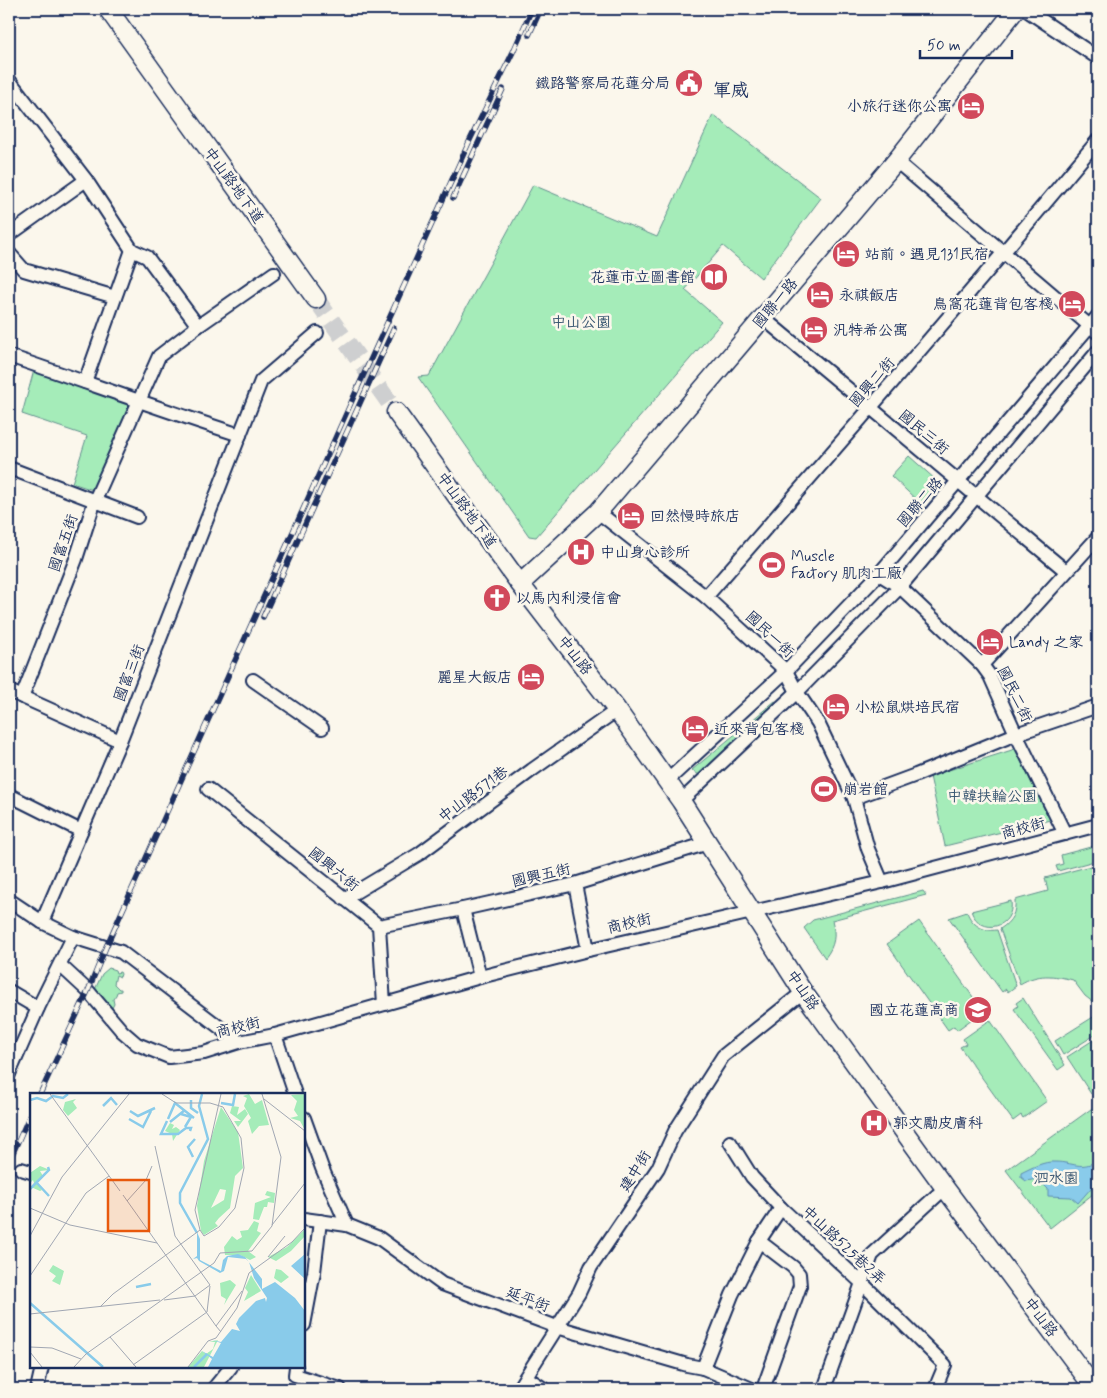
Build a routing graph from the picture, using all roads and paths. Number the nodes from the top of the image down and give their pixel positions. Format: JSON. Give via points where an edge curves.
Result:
{"nodes":[{"id":1,"x":108,"y":9,"type":"edge"},
{"id":2,"x":1016,"y":9,"type":"edge"},
{"id":3,"x":1026,"y":9,"type":"edge"},
{"id":4,"x":1098,"y":58,"type":"edge"},
{"id":5,"x":9,"y":80,"type":"edge"},
{"id":6,"x":1098,"y":140,"type":"edge"},
{"id":7,"x":896,"y":161,"type":"junction"},
{"id":8,"x":86,"y":180,"type":"junction"},
{"id":9,"x":9,"y":235,"type":"edge"},
{"id":10,"x":132,"y":250,"type":"junction"},
{"id":11,"x":1004,"y":253,"type":"junction"},
{"id":12,"x":9,"y":254,"type":"edge"},
{"id":13,"x":274,"y":273,"type":"dead end"},
{"id":14,"x":115,"y":297,"type":"junction"},
{"id":15,"x":316,"y":299,"type":"tunnel mouth"},
{"id":16,"x":1098,"y":316,"type":"edge"},
{"id":17,"x":762,"y":318,"type":"junction"},
{"id":18,"x":198,"y":326,"type":"junction"},
{"id":19,"x":1094,"y":329,"type":"edge"},
{"id":20,"x":317,"y":333,"type":"dead end"},
{"id":21,"x":1098,"y":351,"type":"edge"},
{"id":22,"x":9,"y":356,"type":"edge"},
{"id":23,"x":86,"y":382,"type":"junction"},
{"id":24,"x":138,"y":402,"type":"junction"},
{"id":25,"x":871,"y":409,"type":"junction"},
{"id":26,"x":396,"y":412,"type":"tunnel mouth"},
{"id":27,"x":240,"y":435,"type":"junction"},
{"id":28,"x":9,"y":468,"type":"edge"},
{"id":29,"x":958,"y":481,"type":"junction"},
{"id":30,"x":976,"y":497,"type":"junction"},
{"id":31,"x":94,"y":500,"type":"junction"},
{"id":32,"x":598,"y":512,"type":"junction"},
{"id":33,"x":137,"y":517,"type":"dead end"},
{"id":34,"x":1098,"y":537,"type":"edge"},
{"id":35,"x":1066,"y":571,"type":"junction"},
{"id":36,"x":879,"y":574,"type":"junction"},
{"id":37,"x":520,"y":584,"type":"junction"},
{"id":38,"x":900,"y":587,"type":"junction"},
{"id":39,"x":706,"y":597,"type":"junction"},
{"id":40,"x":982,"y":666,"type":"junction"},
{"id":41,"x":786,"y":671,"type":"junction"},
{"id":42,"x":253,"y":680,"type":"dead end"},
{"id":43,"x":9,"y":691,"type":"edge"},
{"id":44,"x":797,"y":692,"type":"junction"},
{"id":45,"x":22,"y":696,"type":"junction"},
{"id":46,"x":1098,"y":706,"type":"edge"},
{"id":47,"x":617,"y":710,"type":"junction"},
{"id":48,"x":322,"y":728,"type":"dead end"},
{"id":49,"x":1016,"y":734,"type":"junction"},
{"id":50,"x":120,"y":741,"type":"junction"},
{"id":51,"x":667,"y":781,"type":"junction"},
{"id":52,"x":208,"y":788,"type":"dead end"},
{"id":53,"x":9,"y":795,"type":"edge"},
{"id":54,"x":854,"y":798,"type":"junction"},
{"id":55,"x":682,"y":801,"type":"junction"},
{"id":56,"x":1098,"y":825,"type":"edge"},
{"id":57,"x":81,"y":831,"type":"junction"},
{"id":58,"x":1065,"y":834,"type":"junction"},
{"id":59,"x":708,"y":843,"type":"junction"},
{"id":60,"x":882,"y":882,"type":"junction"},
{"id":61,"x":575,"y":884,"type":"junction"},
{"id":62,"x":344,"y":899,"type":"junction"},
{"id":63,"x":9,"y":900,"type":"edge"},
{"id":64,"x":463,"y":909,"type":"junction"},
{"id":65,"x":752,"y":911,"type":"junction"},
{"id":66,"x":42,"y":922,"type":"junction"},
{"id":67,"x":379,"y":926,"type":"junction"},
{"id":68,"x":73,"y":937,"type":"junction"},
{"id":69,"x":588,"y":950,"type":"junction"},
{"id":70,"x":60,"y":965,"type":"junction"},
{"id":71,"x":480,"y":977,"type":"junction"},
{"id":72,"x":9,"y":991,"type":"edge"},
{"id":73,"x":802,"y":992,"type":"junction"},
{"id":74,"x":384,"y":1004,"type":"junction"},
{"id":75,"x":38,"y":1008,"type":"junction"},
{"id":76,"x":275,"y":1035,"type":"junction"},
{"id":77,"x":239,"y":1042,"type":"junction"},
{"id":78,"x":9,"y":1074,"type":"edge"},
{"id":79,"x":295,"y":1093,"type":"edge"},
{"id":80,"x":305,"y":1121,"type":"edge"},
{"id":81,"x":730,"y":1142,"type":"dead end"},
{"id":82,"x":944,"y":1188,"type":"junction"},
{"id":83,"x":781,"y":1208,"type":"junction"},
{"id":84,"x":305,"y":1219,"type":"edge"},
{"id":85,"x":320,"y":1221,"type":"junction"},
{"id":86,"x":347,"y":1225,"type":"junction"},
{"id":87,"x":759,"y":1241,"type":"junction"},
{"id":88,"x":314,"y":1272,"type":"junction"},
{"id":89,"x":305,"y":1284,"type":"edge"},
{"id":90,"x":863,"y":1284,"type":"junction"},
{"id":91,"x":305,"y":1320,"type":"edge"},
{"id":92,"x":558,"y":1327,"type":"junction"},
{"id":93,"x":42,"y":1368,"type":"edge"},
{"id":94,"x":230,"y":1368,"type":"edge"},
{"id":95,"x":296,"y":1368,"type":"edge"},
{"id":96,"x":703,"y":1368,"type":"junction"},
{"id":97,"x":526,"y":1377,"type":"junction"},
{"id":98,"x":37,"y":1389,"type":"edge"},
{"id":99,"x":213,"y":1389,"type":"edge"},
{"id":100,"x":340,"y":1389,"type":"edge"},
{"id":101,"x":518,"y":1389,"type":"edge"},
{"id":102,"x":544,"y":1389,"type":"edge"},
{"id":103,"x":752,"y":1389,"type":"edge"},
{"id":104,"x":763,"y":1389,"type":"edge"},
{"id":105,"x":824,"y":1389,"type":"edge"},
{"id":106,"x":935,"y":1389,"type":"edge"},
{"id":107,"x":1095,"y":1389,"type":"edge"}],
"edges":[{"from":1,"to":15,"type":"street","name":"中山路地下道"},
{"from":2,"to":7,"type":"street","name":"國聯一路"},
{"from":3,"to":4,"type":"street"},
{"from":5,"to":8,"type":"street"},
{"from":6,"to":11,"type":"street","name":"國興二街"},
{"from":7,"to":11,"type":"street"},
{"from":7,"to":17,"type":"street","name":"國聯一路"},
{"from":8,"to":9,"type":"street"},
{"from":8,"to":10,"type":"street"},
{"from":10,"to":14,"type":"street"},
{"from":10,"to":18,"type":"street","via":[[148,257]]},
{"from":11,"to":19,"type":"street"},
{"from":11,"to":25,"type":"street","name":"國興二街"},
{"from":12,"to":14,"type":"street","via":[[24,270]]},
{"from":13,"to":18,"type":"street","name":"國富五街"},
{"from":14,"to":23,"type":"street"},
{"from":16,"to":19,"type":"street","name":"國聯二路"},
{"from":17,"to":25,"type":"street","name":"國民三街"},
{"from":17,"to":32,"type":"street","name":"國聯一路"},
{"from":18,"to":24,"type":"street","name":"國富五街","via":[[159,356]]},
{"from":19,"to":29,"type":"street","name":"國聯二路"},
{"from":20,"to":27,"type":"street","name":"國富三街","via":[[261,381]]},
{"from":21,"to":30,"type":"street"},
{"from":22,"to":23,"type":"street"},
{"from":23,"to":24,"type":"street"},
{"from":24,"to":27,"type":"street"},
{"from":24,"to":31,"type":"street","name":"國富五街"},
{"from":25,"to":29,"type":"street","name":"國民三街"},
{"from":25,"to":39,"type":"street","name":"國興二街"},
{"from":26,"to":37,"type":"street","name":"中山路地下道"},
{"from":27,"to":50,"type":"street","name":"國富三街"},
{"from":28,"to":31,"type":"street"},
{"from":29,"to":30,"type":"street","name":"國民三街"},
{"from":29,"to":36,"type":"street","name":"國聯二路"},
{"from":30,"to":35,"type":"street","name":"國民三街"},
{"from":30,"to":38,"type":"street"},
{"from":31,"to":33,"type":"street"},
{"from":31,"to":45,"type":"street","name":"國富五街","via":[[76,559]]},
{"from":32,"to":37,"type":"street","name":"國聯一路"},
{"from":32,"to":39,"type":"street","name":"國民一街"},
{"from":34,"to":35,"type":"street"},
{"from":35,"to":40,"type":"street"},
{"from":36,"to":38,"type":"street","name":"國民二街"},
{"from":36,"to":41,"type":"street","name":"國聯二路"},
{"from":37,"to":47,"type":"street","name":"中山路"},
{"from":38,"to":40,"type":"street","name":"國民二街"},
{"from":38,"to":44,"type":"street"},
{"from":39,"to":41,"type":"street","name":"國民一街"},
{"from":40,"to":49,"type":"street","name":"國民二街","via":[[990,676]]},
{"from":41,"to":44,"type":"street","name":"國民一街"},
{"from":41,"to":51,"type":"street","name":"國聯二路"},
{"from":42,"to":48,"type":"street"},
{"from":43,"to":45,"type":"street"},
{"from":44,"to":54,"type":"street","name":"國民一街","via":[[818,723]]},
{"from":44,"to":55,"type":"street"},
{"from":45,"to":50,"type":"street"},
{"from":46,"to":49,"type":"street"},
{"from":47,"to":51,"type":"street","name":"中山路"},
{"from":47,"to":62,"type":"street","name":"中山路571巷","via":[[419,854]]},
{"from":49,"to":54,"type":"street"},
{"from":49,"to":58,"type":"street","name":"國民二街"},
{"from":50,"to":57,"type":"street","name":"國富三街"},
{"from":51,"to":55,"type":"street","name":"中山路"},
{"from":52,"to":62,"type":"street","name":"國興六街"},
{"from":53,"to":57,"type":"street"},
{"from":54,"to":60,"type":"street","name":"國民一街","via":[[868,849]]},
{"from":55,"to":59,"type":"street","name":"中山路"},
{"from":56,"to":58,"type":"street","name":"商校街"},
{"from":57,"to":66,"type":"street","name":"國富三街"},
{"from":58,"to":60,"type":"street","name":"商校街"},
{"from":59,"to":61,"type":"street","name":"國興五街"},
{"from":59,"to":65,"type":"street","name":"中山路"},
{"from":60,"to":65,"type":"street","name":"商校街"},
{"from":61,"to":64,"type":"street","name":"國興五街"},
{"from":61,"to":69,"type":"street"},
{"from":62,"to":67,"type":"street","name":"國興六街"},
{"from":63,"to":66,"type":"street"},
{"from":64,"to":67,"type":"street","name":"國興五街"},
{"from":64,"to":71,"type":"street"},
{"from":65,"to":69,"type":"street","name":"商校街"},
{"from":65,"to":73,"type":"street","name":"中山路"},
{"from":66,"to":68,"type":"street"},
{"from":67,"to":74,"type":"street"},
{"from":68,"to":70,"type":"street"},
{"from":68,"to":77,"type":"street","via":[[121,952]]},
{"from":69,"to":71,"type":"street","name":"商校街"},
{"from":70,"to":75,"type":"street"},
{"from":70,"to":77,"type":"street","name":"商校街","via":[[136,1044],[169,1057],[204,1053]]},
{"from":71,"to":74,"type":"street","name":"商校街"},
{"from":72,"to":75,"type":"street"},
{"from":73,"to":82,"type":"street","name":"中山路"},
{"from":73,"to":92,"type":"street","name":"建中街","via":[[722,1056],[676,1131],[658,1168],[591,1267]]},
{"from":74,"to":76,"type":"street","name":"商校街"},
{"from":75,"to":78,"type":"street"},
{"from":76,"to":77,"type":"street","name":"商校街"},
{"from":76,"to":79,"type":"street"},
{"from":80,"to":86,"type":"street"},
{"from":81,"to":83,"type":"street","name":"中山路525巷2弄","via":[[752,1177]]},
{"from":82,"to":90,"type":"street","via":[[872,1255]]},
{"from":82,"to":107,"type":"street","name":"中山路"},
{"from":83,"to":87,"type":"street"},
{"from":83,"to":90,"type":"street","name":"中山路525巷2弄"},
{"from":84,"to":85,"type":"street","name":"延平街"},
{"from":85,"to":86,"type":"street","name":"延平街"},
{"from":85,"to":88,"type":"street"},
{"from":86,"to":92,"type":"street","name":"延平街","via":[[379,1238],[440,1283]]},
{"from":87,"to":96,"type":"street","via":[[732,1295]]},
{"from":87,"to":104,"type":"street","via":[[793,1267],[799,1274],[800,1286]]},
{"from":88,"to":89,"type":"street"},
{"from":88,"to":91,"type":"street"},
{"from":90,"to":105,"type":"street"},
{"from":90,"to":106,"type":"street","name":"中山路525巷2弄","via":[[946,1365]]},
{"from":92,"to":96,"type":"street","name":"延平街"},
{"from":92,"to":97,"type":"street","name":"建中街"},
{"from":93,"to":98,"type":"street"},
{"from":94,"to":99,"type":"street"},
{"from":95,"to":100,"type":"street","via":[[295,1375]]},
{"from":96,"to":103,"type":"street","name":"延平街"},
{"from":97,"to":101,"type":"street","name":"建中街"},
{"from":97,"to":102,"type":"street"}]}
